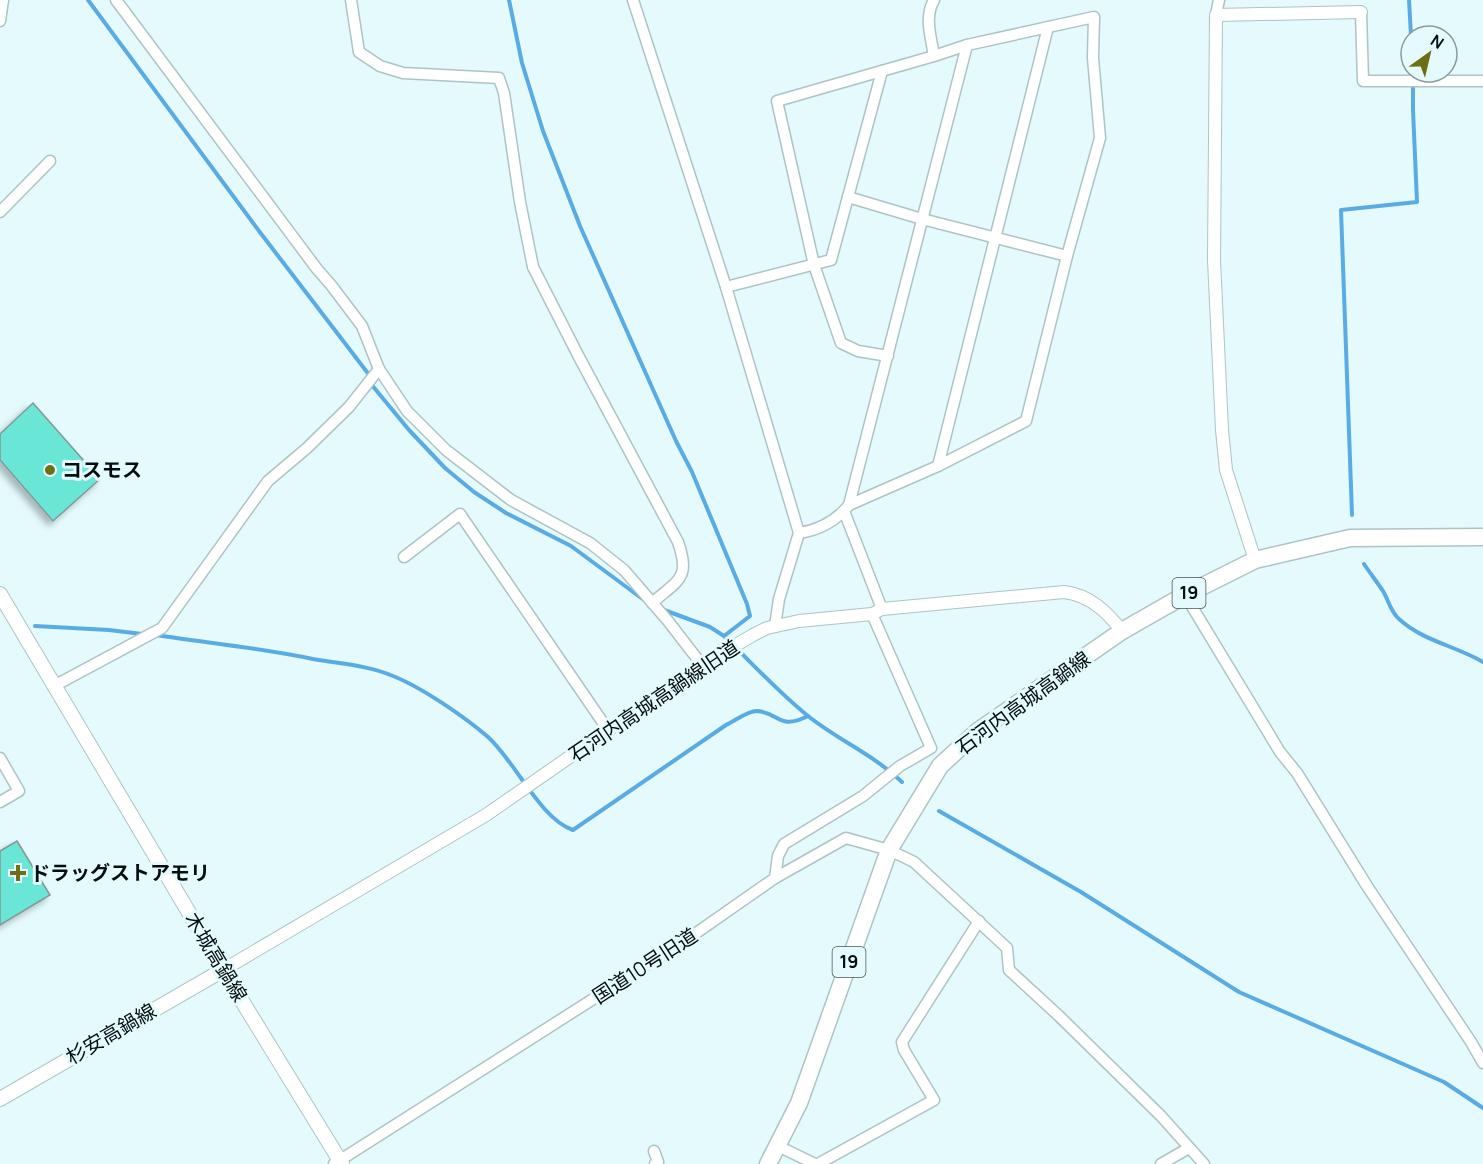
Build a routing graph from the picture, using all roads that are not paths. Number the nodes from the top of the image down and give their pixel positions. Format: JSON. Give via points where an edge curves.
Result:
{"nodes":[{"id":1,"x":3,"y":0,"type":"edge"},
{"id":2,"x":116,"y":0,"type":"edge"},
{"id":3,"x":351,"y":0,"type":"edge"},
{"id":4,"x":633,"y":0,"type":"edge"},
{"id":5,"x":934,"y":0,"type":"edge"},
{"id":6,"x":1218,"y":0,"type":"edge"},
{"id":7,"x":1361,"y":12,"type":"joint"},
{"id":8,"x":1216,"y":15,"type":"junction"},
{"id":9,"x":0,"y":21,"type":"edge"},
{"id":10,"x":1048,"y":27,"type":"junction"},
{"id":11,"x":967,"y":45,"type":"junction"},
{"id":12,"x":934,"y":56,"type":"junction"},
{"id":13,"x":882,"y":70,"type":"junction"},
{"id":14,"x":1483,"y":81,"type":"edge"},
{"id":15,"x":50,"y":161,"type":"dead end"},
{"id":16,"x":848,"y":197,"type":"junction"},
{"id":17,"x":0,"y":212,"type":"edge"},
{"id":18,"x":922,"y":219,"type":"junction"},
{"id":19,"x":996,"y":238,"type":"junction"},
{"id":20,"x":1067,"y":256,"type":"junction"},
{"id":21,"x":814,"y":265,"type":"junction"},
{"id":22,"x":726,"y":287,"type":"junction"},
{"id":23,"x":888,"y":356,"type":"junction"},
{"id":24,"x":379,"y":369,"type":"junction"},
{"id":25,"x":938,"y":466,"type":"junction"},
{"id":26,"x":846,"y":508,"type":"junction"},
{"id":27,"x":799,"y":533,"type":"junction"},
{"id":28,"x":1483,"y":537,"type":"edge"},
{"id":29,"x":404,"y":557,"type":"dead end"},
{"id":30,"x":1255,"y":560,"type":"junction"},
{"id":31,"x":1185,"y":595,"type":"junction"},
{"id":32,"x":2,"y":602,"type":"edge"},
{"id":33,"x":652,"y":603,"type":"junction"},
{"id":34,"x":877,"y":611,"type":"junction"},
{"id":35,"x":775,"y":626,"type":"junction"},
{"id":36,"x":1122,"y":631,"type":"junction"},
{"id":37,"x":702,"y":665,"type":"junction"},
{"id":38,"x":54,"y":686,"type":"junction"},
{"id":39,"x":608,"y":730,"type":"junction"},
{"id":40,"x":0,"y":758,"type":"edge"},
{"id":41,"x":0,"y":802,"type":"edge"},
{"id":42,"x":889,"y":850,"type":"junction"},
{"id":43,"x":775,"y":879,"type":"junction"},
{"id":44,"x":979,"y":921,"type":"junction"},
{"id":45,"x":223,"y":970,"type":"junction"},
{"id":46,"x":1483,"y":1063,"type":"edge"},
{"id":47,"x":0,"y":1099,"type":"edge"},
{"id":48,"x":778,"y":1146,"type":"junction"},
{"id":49,"x":1189,"y":1148,"type":"junction"},
{"id":50,"x":654,"y":1151,"type":"dead end"},
{"id":51,"x":338,"y":1163,"type":"edge"},
{"id":52,"x":656,"y":1164,"type":"edge"},
{"id":53,"x":768,"y":1164,"type":"edge"},
{"id":54,"x":817,"y":1164,"type":"edge"},
{"id":55,"x":1161,"y":1164,"type":"edge"},
{"id":56,"x":1204,"y":1164,"type":"edge"}],
"edges":[{"from":1,"to":9,"type":"street"},
{"from":2,"to":24,"type":"street","via":[[362,326]]},
{"from":3,"to":33,"type":"street","via":[[358,52],[380,66],[403,73],[498,78],[504,93],[533,267],[684,560],[682,577]]},
{"from":4,"to":22,"type":"street"},
{"from":5,"to":12,"type":"street","via":[[928,10]]},
{"from":6,"to":8,"type":"street"},
{"from":7,"to":8,"type":"street"},
{"from":7,"to":14,"type":"street","via":[[1364,81]]},
{"from":8,"to":30,"type":"street","via":[[1214,260],[1222,430],[1226,470]]},
{"from":10,"to":11,"type":"street"},
{"from":10,"to":19,"type":"street"},
{"from":10,"to":20,"type":"street","via":[[1094,17],[1093,58],[1100,138]]},
{"from":11,"to":12,"type":"street"},
{"from":11,"to":18,"type":"street"},
{"from":12,"to":13,"type":"street"},
{"from":13,"to":16,"type":"street"},
{"from":13,"to":21,"type":"street","via":[[777,101]]},
{"from":15,"to":17,"type":"street"},
{"from":16,"to":18,"type":"street"},
{"from":16,"to":21,"type":"street","via":[[831,260]]},
{"from":18,"to":19,"type":"street"},
{"from":18,"to":23,"type":"street"},
{"from":19,"to":20,"type":"street"},
{"from":19,"to":25,"type":"street"},
{"from":20,"to":25,"type":"street","via":[[1026,421]]},
{"from":21,"to":22,"type":"street"},
{"from":21,"to":23,"type":"street","via":[[841,343],[858,351]]},
{"from":22,"to":27,"type":"street"},
{"from":23,"to":26,"type":"street"},
{"from":24,"to":33,"type":"street","via":[[407,411],[446,450],[511,500],[590,543],[624,570]]},
{"from":24,"to":38,"type":"street","via":[[349,407],[268,481],[162,628]]},
{"from":25,"to":26,"type":"street"},
{"from":26,"to":27,"type":"street","via":[[840,517]]},
{"from":26,"to":34,"type":"street"},
{"from":27,"to":35,"type":"street"},
{"from":28,"to":30,"type":"main road","name":"石河内高城高鍋線","number":"19","via":[[1350,538]]},
{"from":29,"to":39,"type":"street","via":[[460,514]]},
{"from":30,"to":31,"type":"main road","name":"石河内高城高鍋線","number":"19"},
{"from":31,"to":36,"type":"main road","name":"石河内高城高鍋線","number":"19"},
{"from":31,"to":46,"type":"street","via":[[1280,752]]},
{"from":32,"to":38,"type":"main road","name":"木城高鍋線"},
{"from":33,"to":37,"type":"street"},
{"from":34,"to":35,"type":"street","name":"石河内高城高鍋線旧道"},
{"from":34,"to":36,"type":"street","name":"石河内高城高鍋線旧道","via":[[1065,592],[1078,594],[1106,611]]},
{"from":34,"to":43,"type":"street","via":[[931,748],[900,766],[863,796],[784,844]]},
{"from":35,"to":37,"type":"street","name":"石河内高城高鍋線旧道"},
{"from":36,"to":42,"type":"main road","name":"石河内高城高鍋線","number":"19","via":[[978,731],[940,766]]},
{"from":37,"to":39,"type":"street","name":"石河内高城高鍋線旧道"},
{"from":38,"to":45,"type":"main road","name":"木城高鍋線"},
{"from":39,"to":45,"type":"street","name":"石河内高城高鍋線旧道","via":[[486,815]]},
{"from":40,"to":41,"type":"street","via":[[19,791]]},
{"from":42,"to":43,"type":"street","name":"国道10号旧道","via":[[846,838]]},
{"from":42,"to":44,"type":"street","name":"国道10号旧道","via":[[914,862]]},
{"from":42,"to":48,"type":"main road","name":"石河内高城高鍋線","number":"19","via":[[799,1103]]},
{"from":43,"to":51,"type":"street","name":"国道10号旧道"},
{"from":44,"to":49,"type":"street","name":"国道10号旧道","via":[[1007,948],[1009,970],[1161,1116]]},
{"from":44,"to":54,"type":"street","via":[[902,1042],[934,1100]]},
{"from":45,"to":47,"type":"main road","name":"杉安高鍋線"},
{"from":45,"to":51,"type":"main road","name":"木城高鍋線"},
{"from":48,"to":53,"type":"main road","name":"石河内高城高鍋線","number":"19"},
{"from":48,"to":54,"type":"street"},
{"from":49,"to":55,"type":"street"},
{"from":49,"to":56,"type":"street","name":"国道10号旧道"},
{"from":50,"to":52,"type":"street"}]}
